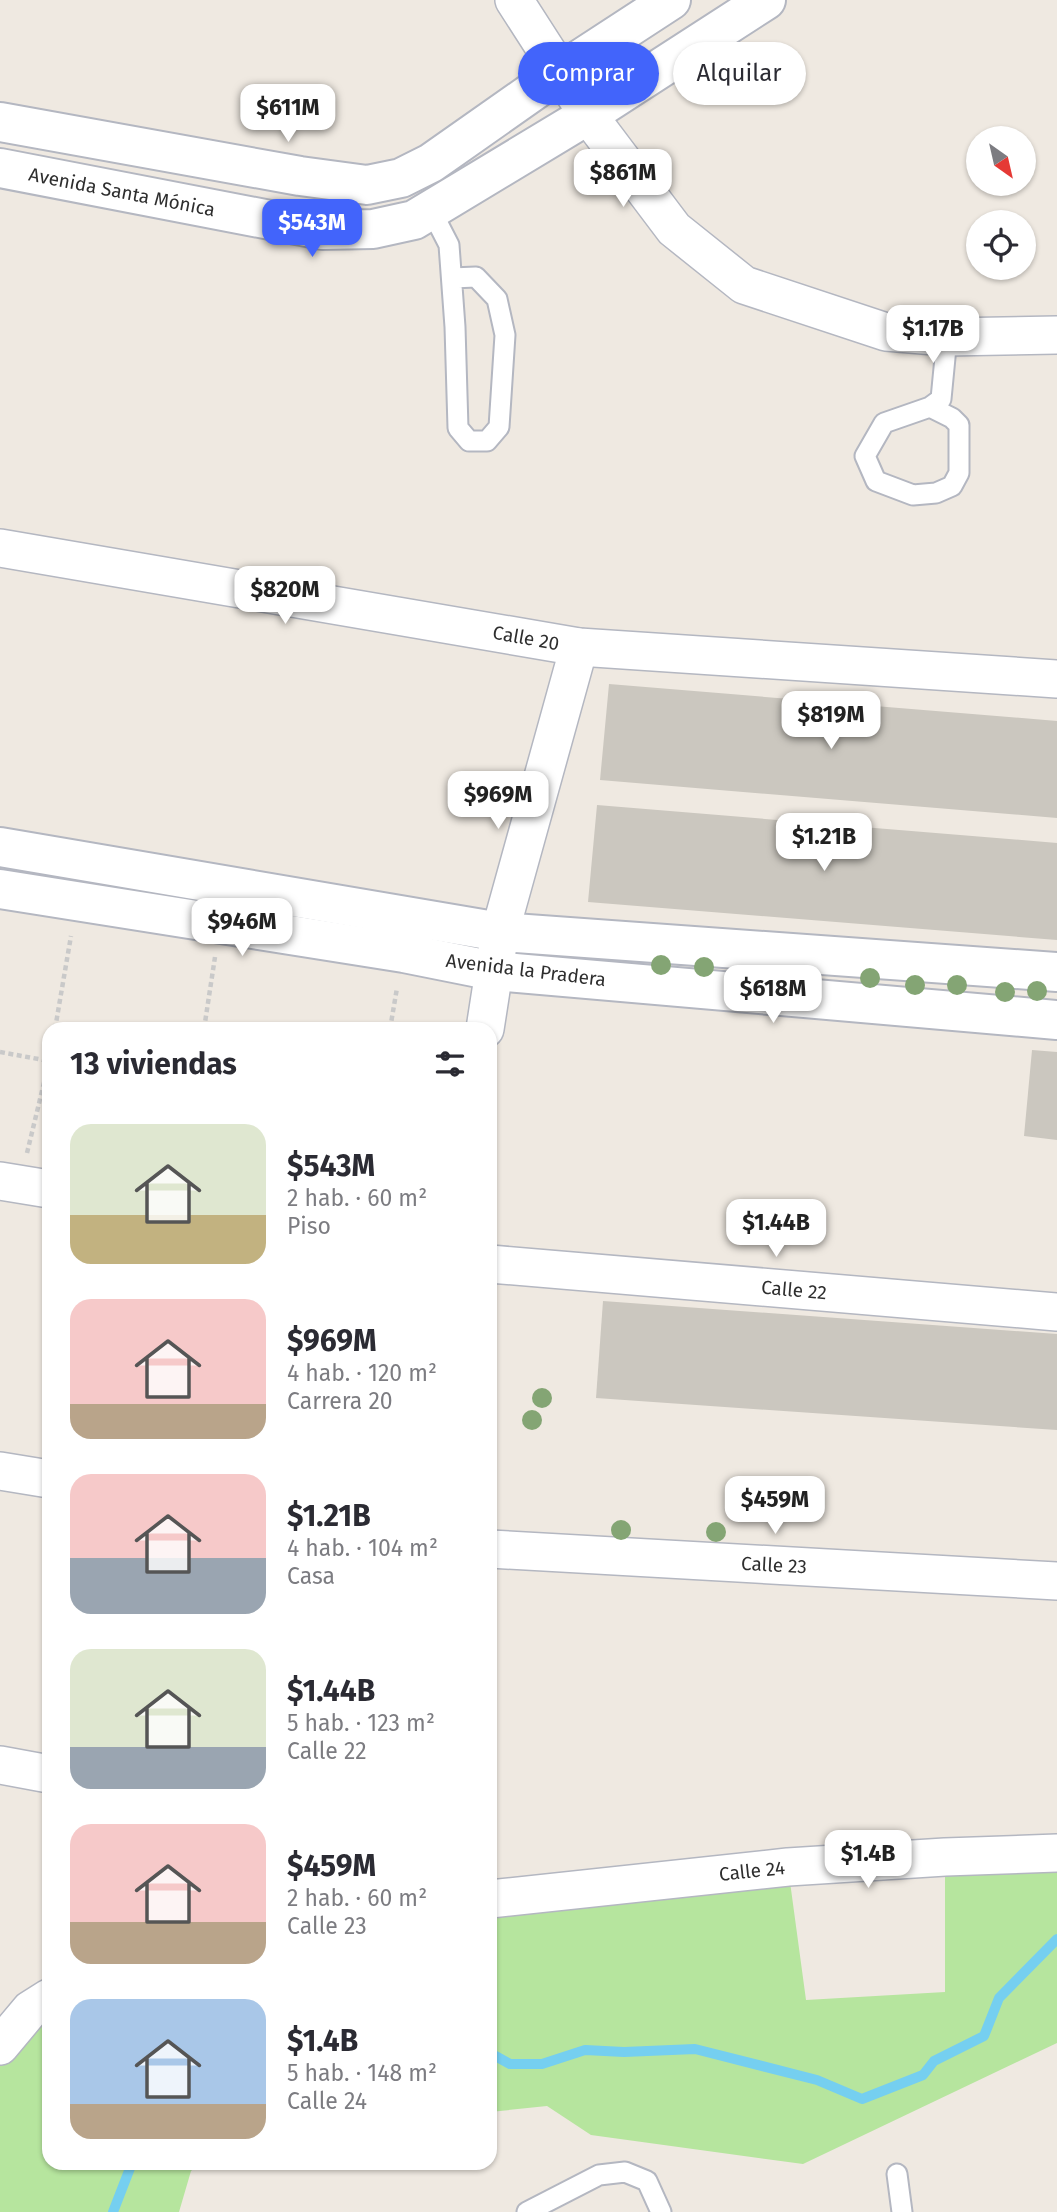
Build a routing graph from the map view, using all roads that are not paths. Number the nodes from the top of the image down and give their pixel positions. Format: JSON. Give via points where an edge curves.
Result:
{"nodes":[{"id":1,"x":514,"y":0,"type":"edge"},
{"id":2,"x":671,"y":0,"type":"edge"},
{"id":3,"x":766,"y":0,"type":"edge"},
{"id":4,"x":540,"y":42,"type":"edge"},
{"id":5,"x":607,"y":42,"type":"edge"},
{"id":6,"x":518,"y":102,"type":"edge"},
{"id":7,"x":581,"y":105,"type":"edge"},
{"id":8,"x":588,"y":115,"type":"junction"},
{"id":9,"x":0,"y":122,"type":"edge"},
{"id":10,"x":0,"y":168,"type":"edge"},
{"id":11,"x":431,"y":210,"type":"junction"},
{"id":12,"x":452,"y":278,"type":"junction"},
{"id":13,"x":1057,"y":335,"type":"edge"},
{"id":14,"x":947,"y":337,"type":"junction"},
{"id":15,"x":930,"y":407,"type":"junction"},
{"id":16,"x":0,"y":548,"type":"edge"},
{"id":17,"x":579,"y":647,"type":"junction"},
{"id":18,"x":1057,"y":678,"type":"edge"},
{"id":19,"x":0,"y":847,"type":"edge"},
{"id":20,"x":0,"y":889,"type":"edge"},
{"id":21,"x":500,"y":932,"type":"junction"},
{"id":22,"x":494,"y":971,"type":"junction"},
{"id":23,"x":1057,"y":972,"type":"edge"},
{"id":24,"x":1057,"y":1020,"type":"edge"},
{"id":25,"x":486,"y":1022,"type":"edge"},
{"id":26,"x":497,"y":1265,"type":"edge"},
{"id":27,"x":1057,"y":1312,"type":"edge"},
{"id":28,"x":0,"y":1471,"type":"edge"},
{"id":29,"x":42,"y":1478,"type":"edge"},
{"id":30,"x":497,"y":1549,"type":"edge"},
{"id":31,"x":1057,"y":1581,"type":"edge"},
{"id":32,"x":0,"y":1765,"type":"edge"},
{"id":33,"x":42,"y":1773,"type":"edge"},
{"id":34,"x":1057,"y":1853,"type":"edge"},
{"id":35,"x":497,"y":1898,"type":"edge"},
{"id":36,"x":42,"y":2002,"type":"edge"},
{"id":37,"x":0,"y":2046,"type":"edge"},
{"id":38,"x":897,"y":2174,"type":"dead end"},
{"id":39,"x":527,"y":2212,"type":"edge"},
{"id":40,"x":661,"y":2212,"type":"edge"},
{"id":41,"x":902,"y":2212,"type":"edge"}],
"edges":[{"from":1,"to":4,"type":"street"},
{"from":2,"to":5,"type":"street"},
{"from":3,"to":8,"type":"street","name":"Avenida Santa Mónica"},
{"from":6,"to":9,"type":"street","via":[[431,163],[401,178],[367,185]]},
{"from":7,"to":8,"type":"street"},
{"from":8,"to":11,"type":"street","name":"Avenida Santa Mónica"},
{"from":8,"to":14,"type":"street","via":[[674,229],[744,285],[886,332]]},
{"from":10,"to":11,"type":"street","name":"Avenida Santa Mónica","via":[[322,230],[373,229],[414,220]]},
{"from":11,"to":12,"type":"lane","via":[[449,245]]},
{"from":12,"to":12,"type":"lane","via":[[476,277],[497,299],[505,335],[499,427],[487,441],[469,441],[458,428]]},
{"from":13,"to":14,"type":"street"},
{"from":14,"to":15,"type":"lane","via":[[941,399]]},
{"from":15,"to":15,"type":"lane","via":[[884,423],[865,456],[876,481],[914,495],[952,486],[959,473],[959,425]]},
{"from":16,"to":17,"type":"street","name":"Calle 20"},
{"from":17,"to":18,"type":"street","name":"Calle 20"},
{"from":17,"to":21,"type":"street"},
{"from":19,"to":21,"type":"street","name":"Avenida la Pradera"},
{"from":20,"to":22,"type":"street","name":"Avenida la Pradera"},
{"from":21,"to":22,"type":"street"},
{"from":21,"to":23,"type":"street","name":"Avenida la Pradera"},
{"from":22,"to":24,"type":"street","name":"Avenida la Pradera"},
{"from":22,"to":25,"type":"street"},
{"from":26,"to":27,"type":"street","name":"Calle 22"},
{"from":28,"to":29,"type":"street"},
{"from":30,"to":31,"type":"street","name":"Calle 23"},
{"from":32,"to":33,"type":"street"},
{"from":34,"to":35,"type":"street","name":"Calle 24","via":[[788,1867]]},
{"from":36,"to":37,"type":"street"},
{"from":38,"to":41,"type":"lane"},
{"from":39,"to":40,"type":"lane","via":[[599,2175],[625,2172],[647,2181]]}]}
